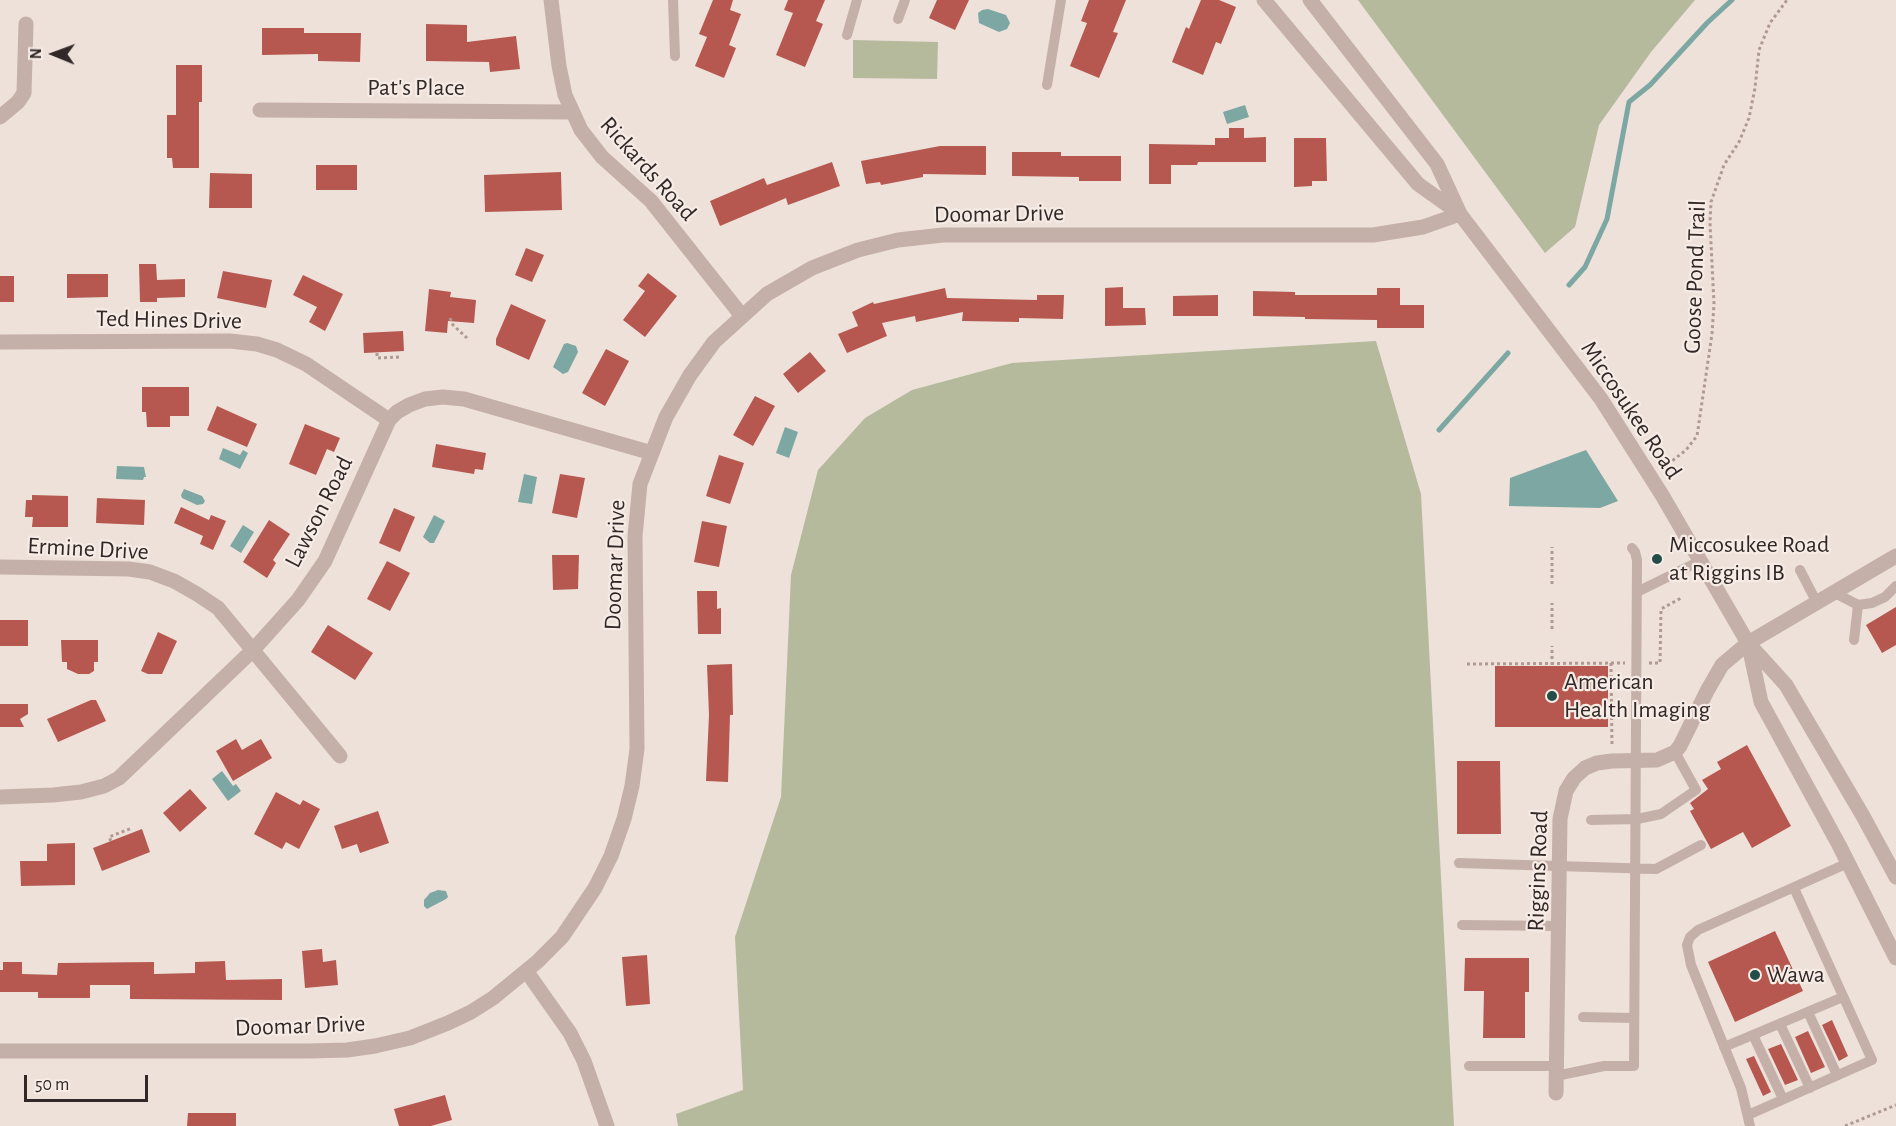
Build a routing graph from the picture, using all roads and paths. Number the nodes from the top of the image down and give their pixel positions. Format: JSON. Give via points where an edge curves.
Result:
{"nodes":[{"id":1,"x":551,"y":0,"type":"edge"},
{"id":2,"x":673,"y":0,"type":"edge"},
{"id":3,"x":857,"y":0,"type":"edge"},
{"id":4,"x":905,"y":0,"type":"edge"},
{"id":5,"x":1060,"y":0,"type":"edge"},
{"id":6,"x":1264,"y":0,"type":"edge"},
{"id":7,"x":1310,"y":0,"type":"edge"},
{"id":8,"x":1787,"y":0,"type":"edge"},
{"id":9,"x":898,"y":19,"type":"dead end"},
{"id":10,"x":26,"y":24,"type":"dead end"},
{"id":11,"x":848,"y":35,"type":"dead end"},
{"id":12,"x":675,"y":56,"type":"dead end"},
{"id":13,"x":1047,"y":85,"type":"dead end"},
{"id":14,"x":260,"y":110,"type":"dead end"},
{"id":15,"x":572,"y":112,"type":"junction"},
{"id":16,"x":0,"y":117,"type":"edge"},
{"id":17,"x":1460,"y":214,"type":"junction"},
{"id":18,"x":742,"y":316,"type":"junction"},
{"id":19,"x":450,"y":318,"type":"dead end"},
{"id":20,"x":467,"y":338,"type":"dead end"},
{"id":21,"x":0,"y":342,"type":"edge"},
{"id":22,"x":377,"y":353,"type":"dead end"},
{"id":23,"x":399,"y":357,"type":"dead end"},
{"id":24,"x":389,"y":420,"type":"junction"},
{"id":25,"x":652,"y":453,"type":"junction"},
{"id":26,"x":1651,"y":477,"type":"junction"},
{"id":27,"x":1552,"y":547,"type":"dead end"},
{"id":28,"x":1632,"y":548,"type":"dead end"},
{"id":29,"x":1896,"y":556,"type":"edge"},
{"id":30,"x":1700,"y":561,"type":"junction"},
{"id":31,"x":0,"y":567,"type":"edge"},
{"id":32,"x":1800,"y":570,"type":"dead end"},
{"id":33,"x":1552,"y":584,"type":"dead end"},
{"id":34,"x":1896,"y":586,"type":"edge"},
{"id":35,"x":1637,"y":592,"type":"junction"},
{"id":36,"x":1835,"y":593,"type":"junction"},
{"id":37,"x":1683,"y":597,"type":"dead end"},
{"id":38,"x":1552,"y":603,"type":"dead end"},
{"id":39,"x":1817,"y":603,"type":"junction"},
{"id":40,"x":1858,"y":606,"type":"junction"},
{"id":41,"x":1552,"y":629,"type":"dead end"},
{"id":42,"x":1854,"y":640,"type":"dead end"},
{"id":43,"x":1748,"y":644,"type":"junction"},
{"id":44,"x":1552,"y":646,"type":"dead end"},
{"id":45,"x":253,"y":650,"type":"junction"},
{"id":46,"x":1611,"y":663,"type":"junction"},
{"id":47,"x":1627,"y":663,"type":"dead end"},
{"id":48,"x":1647,"y":663,"type":"dead end"},
{"id":49,"x":1467,"y":664,"type":"dead end"},
{"id":50,"x":1552,"y":665,"type":"junction"},
{"id":51,"x":1612,"y":747,"type":"dead end"},
{"id":52,"x":1675,"y":752,"type":"junction"},
{"id":53,"x":340,"y":756,"type":"dead end"},
{"id":54,"x":1637,"y":760,"type":"junction"},
{"id":55,"x":0,"y":797,"type":"edge"},
{"id":56,"x":1636,"y":819,"type":"junction"},
{"id":57,"x":1591,"y":820,"type":"dead end"},
{"id":58,"x":132,"y":828,"type":"dead end"},
{"id":59,"x":111,"y":841,"type":"dead end"},
{"id":60,"x":1701,"y":845,"type":"dead end"},
{"id":61,"x":1459,"y":863,"type":"dead end"},
{"id":62,"x":1848,"y":863,"type":"junction"},
{"id":63,"x":1559,"y":867,"type":"junction"},
{"id":64,"x":1636,"y":869,"type":"junction"},
{"id":65,"x":1896,"y":877,"type":"edge"},
{"id":66,"x":1794,"y":888,"type":"junction"},
{"id":67,"x":1462,"y":925,"type":"dead end"},
{"id":68,"x":1558,"y":926,"type":"junction"},
{"id":69,"x":1896,"y":958,"type":"edge"},
{"id":70,"x":526,"y":972,"type":"junction"},
{"id":71,"x":1843,"y":997,"type":"junction"},
{"id":72,"x":1808,"y":1012,"type":"junction"},
{"id":73,"x":1583,"y":1017,"type":"dead end"},
{"id":74,"x":1634,"y":1018,"type":"junction"},
{"id":75,"x":1780,"y":1024,"type":"junction"},
{"id":76,"x":1753,"y":1035,"type":"junction"},
{"id":77,"x":1724,"y":1047,"type":"junction"},
{"id":78,"x":0,"y":1052,"type":"edge"},
{"id":79,"x":1469,"y":1066,"type":"dead end"},
{"id":80,"x":1556,"y":1072,"type":"junction"},
{"id":81,"x":1837,"y":1075,"type":"junction"},
{"id":82,"x":1809,"y":1088,"type":"junction"},
{"id":83,"x":1556,"y":1093,"type":"dead end"},
{"id":84,"x":1783,"y":1099,"type":"junction"},
{"id":85,"x":1896,"y":1105,"type":"edge"},
{"id":86,"x":1749,"y":1120,"type":"edge"},
{"id":87,"x":607,"y":1126,"type":"edge"},
{"id":88,"x":1845,"y":1126,"type":"edge"}],
"edges":[{"from":1,"to":15,"type":"street","name":"Rickards Road","via":[[559,66]]},
{"from":2,"to":12,"type":"lane"},
{"from":3,"to":11,"type":"lane"},
{"from":4,"to":9,"type":"lane"},
{"from":5,"to":13,"type":"lane"},
{"from":6,"to":17,"type":"street","name":"Miccosukee Road","via":[[1418,184]]},
{"from":7,"to":17,"type":"street","name":"Miccosukee Road","via":[[1437,164]]},
{"from":8,"to":26,"type":"path","name":"Goose Pond Trail","via":[[1770,23],[1760,50],[1749,118],[1724,165],[1711,202],[1714,304],[1697,436],[1686,450]]},
{"from":10,"to":16,"type":"street","via":[[24,93]]},
{"from":14,"to":15,"type":"street","name":"Pat's Place"},
{"from":15,"to":18,"type":"street","name":"Rickards Road","via":[[602,157],[651,201]]},
{"from":17,"to":18,"type":"street","name":"Doomar Drive","via":[[1423,227],[1373,235],[943,235],[898,240],[812,268],[767,294]]},
{"from":17,"to":26,"type":"street","name":"Miccosukee Road","via":[[1601,399]]},
{"from":18,"to":25,"type":"street","name":"Doomar Drive","via":[[714,342],[690,375],[666,417]]},
{"from":19,"to":20,"type":"path"},
{"from":21,"to":24,"type":"street","name":"Ted Hines Drive","via":[[257,344],[306,364]]},
{"from":22,"to":23,"type":"path","via":[[377,358]]},
{"from":24,"to":25,"type":"street","via":[[425,399],[464,399]]},
{"from":24,"to":45,"type":"street","name":"Lawson Road","via":[[325,561],[298,600]]},
{"from":25,"to":70,"type":"street","name":"Doomar Drive","via":[[640,484],[634,536],[637,748],[624,819],[611,856],[579,914]]},
{"from":26,"to":30,"type":"street","name":"Miccosukee Road"},
{"from":27,"to":33,"type":"path"},
{"from":28,"to":35,"type":"lane","via":[[1638,560]]},
{"from":29,"to":36,"type":"street"},
{"from":30,"to":35,"type":"lane"},
{"from":30,"to":43,"type":"street","name":"Miccosukee Road"},
{"from":31,"to":45,"type":"street","name":"Ermine Drive","via":[[150,572],[174,581],[218,608]]},
{"from":32,"to":39,"type":"lane"},
{"from":34,"to":40,"type":"lane","via":[[1885,597]]},
{"from":35,"to":54,"type":"lane"},
{"from":36,"to":39,"type":"street"},
{"from":36,"to":40,"type":"lane"},
{"from":37,"to":48,"type":"path","via":[[1661,609],[1660,663]]},
{"from":38,"to":41,"type":"path"},
{"from":39,"to":43,"type":"street"},
{"from":40,"to":42,"type":"lane"},
{"from":43,"to":52,"type":"street","via":[[1722,664]]},
{"from":43,"to":62,"type":"street","name":"Miccosukee Road","via":[[1761,702]]},
{"from":43,"to":65,"type":"street","name":"Miccosukee Road","via":[[1786,685]]},
{"from":44,"to":50,"type":"path"},
{"from":45,"to":53,"type":"street","name":"Ermine Drive"},
{"from":45,"to":55,"type":"street","name":"Lawson Road","via":[[119,778],[81,792]]},
{"from":46,"to":47,"type":"path"},
{"from":46,"to":50,"type":"path"},
{"from":46,"to":51,"type":"path"},
{"from":49,"to":50,"type":"path"},
{"from":52,"to":54,"type":"street","name":"Riggins Road","via":[[1657,760]]},
{"from":52,"to":56,"type":"lane","via":[[1696,790],[1661,814]]},
{"from":54,"to":56,"type":"lane"},
{"from":54,"to":63,"type":"street","name":"Riggins Road","via":[[1597,763],[1574,778],[1562,805]]},
{"from":56,"to":57,"type":"lane"},
{"from":56,"to":64,"type":"lane"},
{"from":58,"to":59,"type":"path","via":[[109,837]]},
{"from":60,"to":64,"type":"lane","via":[[1656,869]]},
{"from":61,"to":63,"type":"lane"},
{"from":62,"to":66,"type":"lane"},
{"from":62,"to":69,"type":"street","name":"Miccosukee Road"},
{"from":63,"to":64,"type":"lane"},
{"from":63,"to":68,"type":"street","name":"Riggins Road"},
{"from":64,"to":74,"type":"lane"},
{"from":66,"to":71,"type":"lane"},
{"from":66,"to":77,"type":"lane","via":[[1690,937],[1687,945],[1691,965]]},
{"from":67,"to":68,"type":"lane"},
{"from":68,"to":80,"type":"street","name":"Riggins Road"},
{"from":70,"to":78,"type":"street","name":"Doomar Drive","via":[[493,998],[448,1023],[375,1046],[309,1051]]},
{"from":70,"to":87,"type":"street","via":[[570,1033]]},
{"from":71,"to":72,"type":"lane"},
{"from":71,"to":81,"type":"lane","via":[[1872,1060]]},
{"from":72,"to":75,"type":"lane"},
{"from":72,"to":81,"type":"lane"},
{"from":73,"to":74,"type":"lane"},
{"from":74,"to":80,"type":"lane","via":[[1634,1066]]},
{"from":75,"to":76,"type":"lane"},
{"from":75,"to":82,"type":"lane"},
{"from":76,"to":77,"type":"lane"},
{"from":76,"to":84,"type":"lane"},
{"from":77,"to":86,"type":"lane"},
{"from":79,"to":80,"type":"lane"},
{"from":80,"to":83,"type":"street","name":"Riggins Road"},
{"from":81,"to":82,"type":"lane"},
{"from":82,"to":84,"type":"lane"},
{"from":84,"to":86,"type":"lane"},
{"from":85,"to":88,"type":"path"}]}
